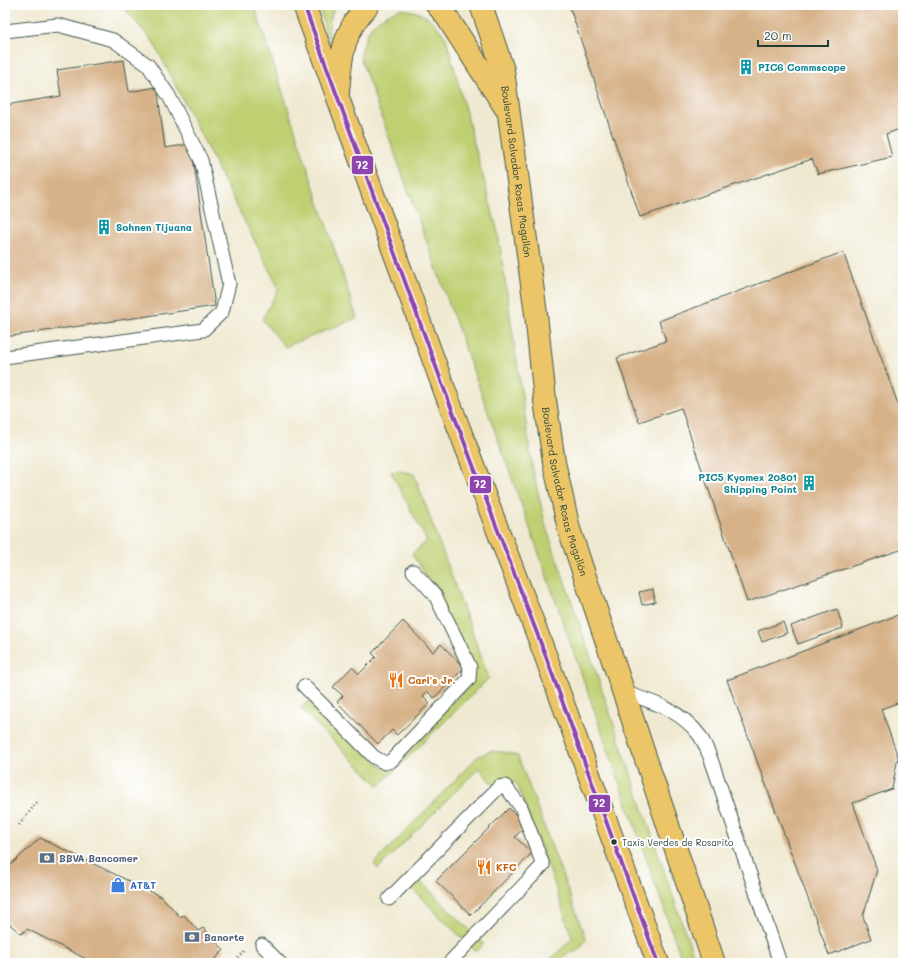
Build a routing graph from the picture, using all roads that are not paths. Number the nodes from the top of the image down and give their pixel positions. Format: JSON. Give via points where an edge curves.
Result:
{"nodes":[{"id":1,"x":304,"y":5,"type":"edge"},
{"id":2,"x":368,"y":5,"type":"edge"},
{"id":3,"x":437,"y":5,"type":"edge"},
{"id":4,"x":481,"y":5,"type":"edge"},
{"id":5,"x":5,"y":31,"type":"edge"},
{"id":6,"x":337,"y":99,"type":"junction"},
{"id":7,"x":509,"y":114,"type":"junction"},
{"id":8,"x":5,"y":357,"type":"edge"},
{"id":9,"x":413,"y":571,"type":"dead end"},
{"id":10,"x":304,"y":686,"type":"dead end"},
{"id":11,"x":623,"y":692,"type":"junction"},
{"id":12,"x":390,"y":899,"type":"dead end"},
{"id":13,"x":262,"y":945,"type":"dead end"},
{"id":14,"x":451,"y":960,"type":"dead end"},
{"id":15,"x":280,"y":963,"type":"edge"},
{"id":16,"x":658,"y":963,"type":"edge"},
{"id":17,"x":714,"y":963,"type":"edge"},
{"id":18,"x":780,"y":963,"type":"edge"}],
"edges":[{"from":1,"to":6,"type":"highway"},
{"from":2,"to":6,"type":"highway","via":[[356,17],[346,35],[341,56]]},
{"from":3,"to":7,"type":"highway"},
{"from":4,"to":7,"type":"highway","name":"Boulevard Salvador Rosas Magallón","via":[[503,70]]},
{"from":5,"to":8,"type":"lane","via":[[58,25],[113,40],[148,65],[169,96],[201,160],[229,284],[222,312],[203,330]]},
{"from":6,"to":16,"type":"highway"},
{"from":7,"to":11,"type":"highway","name":"Boulevard Salvador Rosas Magallón","via":[[554,462],[569,529]]},
{"from":9,"to":10,"type":"lane","via":[[435,595],[470,667],[469,679],[391,761],[386,763],[374,757]]},
{"from":11,"to":17,"type":"highway","name":"Boulevard Salvador Rosas Magallón"},
{"from":11,"to":18,"type":"lane","via":[[662,705],[682,716],[701,737],[712,762]]},
{"from":12,"to":14,"type":"lane","via":[[499,787],[505,786],[521,807],[543,865]]},
{"from":13,"to":15,"type":"lane"}]}
